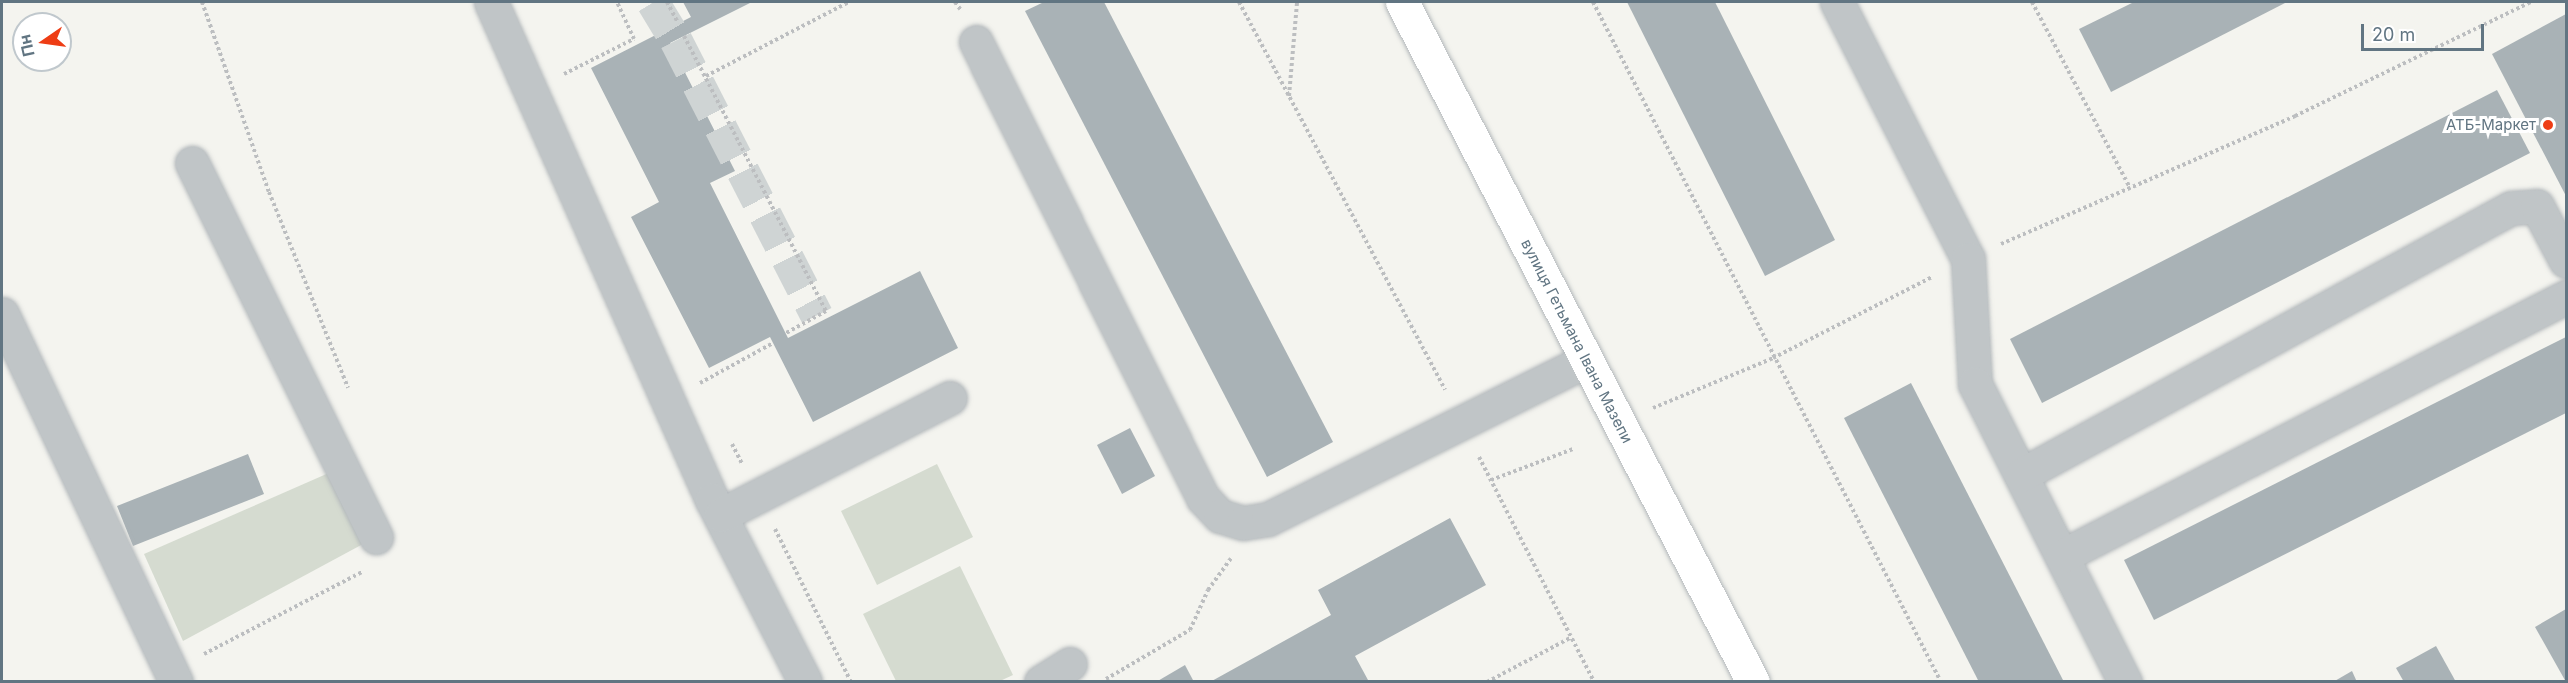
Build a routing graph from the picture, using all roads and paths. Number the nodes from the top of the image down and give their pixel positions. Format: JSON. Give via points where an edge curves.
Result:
{"nodes":[{"id":1,"x":491,"y":2,"type":"edge"},
{"id":2,"x":617,"y":2,"type":"edge"},
{"id":3,"x":667,"y":2,"type":"edge"},
{"id":4,"x":849,"y":2,"type":"edge"},
{"id":5,"x":1239,"y":2,"type":"edge"},
{"id":6,"x":1297,"y":2,"type":"edge"},
{"id":7,"x":1402,"y":2,"type":"edge"},
{"id":8,"x":1593,"y":2,"type":"edge"},
{"id":9,"x":1837,"y":2,"type":"edge"},
{"id":10,"x":2032,"y":2,"type":"edge"},
{"id":11,"x":2531,"y":2,"type":"edge"},
{"id":12,"x":678,"y":23,"type":"dead end"},
{"id":13,"x":684,"y":36,"type":"dead end"},
{"id":14,"x":976,"y":42,"type":"dead end"},
{"id":15,"x":572,"y":70,"type":"dead end"},
{"id":16,"x":705,"y":76,"type":"junction"},
{"id":17,"x":1289,"y":96,"type":"junction"},
{"id":18,"x":192,"y":163,"type":"dead end"},
{"id":19,"x":2130,"y":188,"type":"junction"},
{"id":20,"x":1968,"y":259,"type":"junction"},
{"id":21,"x":2566,"y":261,"type":"edge"},
{"id":22,"x":2566,"y":297,"type":"edge"},
{"id":23,"x":2,"y":314,"type":"edge"},
{"id":24,"x":786,"y":333,"type":"dead end"},
{"id":25,"x":774,"y":343,"type":"dead end"},
{"id":26,"x":1773,"y":358,"type":"junction"},
{"id":27,"x":1587,"y":360,"type":"junction"},
{"id":28,"x":1447,"y":394,"type":"dead end"},
{"id":29,"x":950,"y":398,"type":"dead end"},
{"id":30,"x":668,"y":402,"type":"junction"},
{"id":31,"x":1647,"y":410,"type":"dead end"},
{"id":32,"x":1573,"y":450,"type":"dead end"},
{"id":33,"x":1479,"y":457,"type":"dead end"},
{"id":34,"x":2021,"y":475,"type":"junction"},
{"id":35,"x":1491,"y":480,"type":"junction"},
{"id":36,"x":721,"y":515,"type":"junction"},
{"id":37,"x":376,"y":537,"type":"dead end"},
{"id":38,"x":2062,"y":556,"type":"junction"},
{"id":39,"x":1208,"y":590,"type":"dead end"},
{"id":40,"x":1572,"y":637,"type":"junction"},
{"id":41,"x":1070,"y":664,"type":"dead end"},
{"id":42,"x":177,"y":681,"type":"edge"},
{"id":43,"x":805,"y":681,"type":"edge"},
{"id":44,"x":1041,"y":681,"type":"edge"},
{"id":45,"x":1102,"y":681,"type":"edge"},
{"id":46,"x":1487,"y":681,"type":"edge"},
{"id":47,"x":1594,"y":681,"type":"edge"},
{"id":48,"x":1753,"y":681,"type":"edge"},
{"id":49,"x":1941,"y":681,"type":"edge"},
{"id":50,"x":2125,"y":681,"type":"edge"}],
"edges":[{"from":1,"to":30,"type":"street"},
{"from":2,"to":15,"type":"path","via":[[634,39]]},
{"from":3,"to":12,"type":"path"},
{"from":4,"to":16,"type":"path"},
{"from":5,"to":17,"type":"path"},
{"from":6,"to":17,"type":"path"},
{"from":7,"to":27,"type":"main road","name":"вулиця Гетьмана Івана Мазепи"},
{"from":8,"to":26,"type":"path"},
{"from":9,"to":20,"type":"street"},
{"from":10,"to":19,"type":"path"},
{"from":11,"to":19,"type":"path","via":[[2295,116]]},
{"from":13,"to":16,"type":"path"},
{"from":14,"to":27,"type":"street","via":[[1203,498],[1220,516],[1243,523],[1268,519]]},
{"from":16,"to":24,"type":"path","via":[[826,311]]},
{"from":17,"to":28,"type":"path"},
{"from":18,"to":37,"type":"street"},
{"from":19,"to":20,"type":"path"},
{"from":20,"to":26,"type":"path"},
{"from":20,"to":34,"type":"street","via":[[1975,384]]},
{"from":21,"to":34,"type":"street","via":[[2537,206],[2511,208]]},
{"from":22,"to":38,"type":"street"},
{"from":23,"to":42,"type":"street"},
{"from":25,"to":30,"type":"path"},
{"from":26,"to":31,"type":"path"},
{"from":26,"to":49,"type":"path"},
{"from":27,"to":48,"type":"main road","name":"вулиця Гетьмана Івана Мазепи"},
{"from":29,"to":36,"type":"street"},
{"from":30,"to":36,"type":"street"},
{"from":32,"to":35,"type":"path"},
{"from":33,"to":35,"type":"path"},
{"from":34,"to":38,"type":"street"},
{"from":35,"to":40,"type":"path"},
{"from":36,"to":43,"type":"street"},
{"from":38,"to":50,"type":"street"},
{"from":39,"to":45,"type":"path","via":[[1190,630]]},
{"from":40,"to":46,"type":"path"},
{"from":40,"to":47,"type":"path"},
{"from":41,"to":44,"type":"street"}]}
